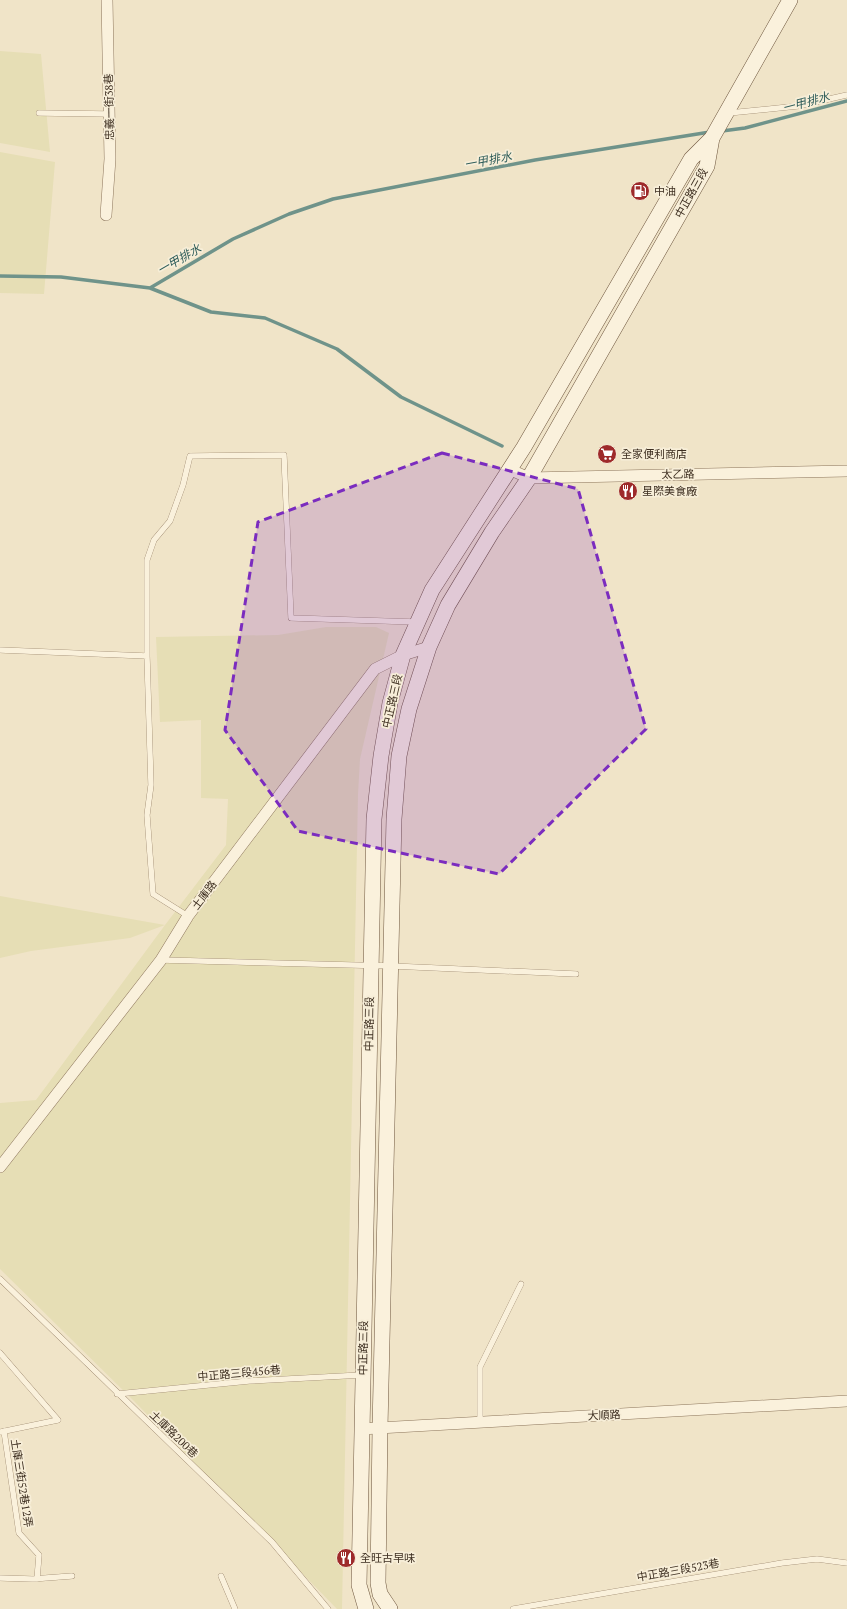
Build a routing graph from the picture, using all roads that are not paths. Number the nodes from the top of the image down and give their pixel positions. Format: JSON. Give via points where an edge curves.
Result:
{"nodes":[{"id":1,"x":107,"y":0,"type":"edge"},
{"id":2,"x":790,"y":0,"type":"edge"},
{"id":3,"x":847,"y":95,"type":"edge"},
{"id":4,"x":726,"y":113,"type":"junction"},
{"id":5,"x":39,"y":114,"type":"dead end"},
{"id":6,"x":109,"y":114,"type":"junction"},
{"id":7,"x":712,"y":138,"type":"junction"},
{"id":8,"x":106,"y":215,"type":"dead end"},
{"id":9,"x":511,"y":470,"type":"junction"},
{"id":10,"x":847,"y":471,"type":"edge"},
{"id":11,"x":529,"y":478,"type":"junction"},
{"id":12,"x":417,"y":622,"type":"junction"},
{"id":13,"x":428,"y":647,"type":"junction"},
{"id":14,"x":0,"y":650,"type":"edge"},
{"id":15,"x":403,"y":655,"type":"junction"},
{"id":16,"x":147,"y":656,"type":"junction"},
{"id":17,"x":188,"y":916,"type":"junction"},
{"id":18,"x":161,"y":960,"type":"junction"},
{"id":19,"x":370,"y":966,"type":"junction"},
{"id":20,"x":391,"y":966,"type":"junction"},
{"id":21,"x":576,"y":974,"type":"dead end"},
{"id":22,"x":0,"y":1167,"type":"edge"},
{"id":23,"x":0,"y":1279,"type":"edge"},
{"id":24,"x":520,"y":1284,"type":"dead end"},
{"id":25,"x":0,"y":1353,"type":"edge"},
{"id":26,"x":362,"y":1375,"type":"junction"},
{"id":27,"x":118,"y":1394,"type":"junction"},
{"id":28,"x":847,"y":1401,"type":"edge"},
{"id":29,"x":480,"y":1422,"type":"junction"},
{"id":30,"x":380,"y":1428,"type":"junction"},
{"id":31,"x":361,"y":1429,"type":"junction"},
{"id":32,"x":2,"y":1431,"type":"edge"},
{"id":33,"x":847,"y":1563,"type":"edge"},
{"id":34,"x":72,"y":1576,"type":"dead end"},
{"id":35,"x":221,"y":1576,"type":"dead end"},
{"id":36,"x":0,"y":1578,"type":"edge"},
{"id":37,"x":37,"y":1578,"type":"junction"},
{"id":38,"x":235,"y":1609,"type":"edge"},
{"id":39,"x":328,"y":1609,"type":"edge"},
{"id":40,"x":366,"y":1609,"type":"edge"},
{"id":41,"x":390,"y":1609,"type":"edge"},
{"id":42,"x":513,"y":1609,"type":"edge"}],
"edges":[{"from":1,"to":6,"type":"street","name":"忠義一街38巷"},
{"from":2,"to":4,"type":"main road"},
{"from":3,"to":4,"type":"lane","via":[[798,106]]},
{"from":4,"to":7,"type":"main road"},
{"from":5,"to":6,"type":"lane"},
{"from":6,"to":8,"type":"street","name":"忠義一街38巷","via":[[110,159]]},
{"from":7,"to":9,"type":"main road","name":"中正路三段","via":[[691,158]]},
{"from":7,"to":11,"type":"main road","name":"中正路三段","via":[[707,166]]},
{"from":9,"to":11,"type":"street","name":"太乙路"},
{"from":9,"to":12,"type":"main road","name":"中正路三段","via":[[432,590]]},
{"from":10,"to":11,"type":"street","name":"太乙路"},
{"from":11,"to":13,"type":"main road","name":"中正路三段","via":[[492,532],[448,605]]},
{"from":12,"to":15,"type":"main road","name":"中正路三段"},
{"from":12,"to":16,"type":"lane","via":[[291,618],[284,455],[190,456],[170,521],[154,540],[147,560]]},
{"from":13,"to":15,"type":"street","name":"土庫路"},
{"from":13,"to":20,"type":"main road","name":"中正路三段","via":[[409,709],[400,756],[394,819]]},
{"from":14,"to":16,"type":"lane"},
{"from":15,"to":17,"type":"street","name":"土庫路","via":[[375,669]]},
{"from":15,"to":19,"type":"main road","name":"中正路三段","via":[[390,703],[378,780],[374,819]]},
{"from":16,"to":17,"type":"lane","via":[[151,785],[147,815],[153,894]]},
{"from":17,"to":18,"type":"street","name":"土庫路"},
{"from":18,"to":19,"type":"lane"},
{"from":18,"to":22,"type":"street","name":"土庫路"},
{"from":19,"to":20,"type":"lane"},
{"from":19,"to":26,"type":"main road","name":"中正路三段"},
{"from":20,"to":21,"type":"lane"},
{"from":20,"to":30,"type":"main road","name":"中正路三段"},
{"from":23,"to":27,"type":"lane","name":"土庫路200巷"},
{"from":24,"to":29,"type":"lane","via":[[480,1367]]},
{"from":25,"to":32,"type":"lane","via":[[58,1420]]},
{"from":26,"to":27,"type":"lane","name":"中正路三段456巷","via":[[249,1381]]},
{"from":26,"to":31,"type":"main road","name":"中正路三段"},
{"from":27,"to":39,"type":"lane","name":"土庫路200巷","via":[[272,1542]]},
{"from":28,"to":29,"type":"street","name":"大順路"},
{"from":29,"to":30,"type":"street","name":"大順路"},
{"from":30,"to":31,"type":"street","name":"大順路"},
{"from":30,"to":41,"type":"main road","name":"中正路三段","via":[[378,1583],[380,1594]]},
{"from":31,"to":40,"type":"main road","name":"中正路三段","via":[[359,1585]]},
{"from":32,"to":37,"type":"lane","name":"土庫三街52巷12弄","via":[[19,1534],[39,1555]]},
{"from":33,"to":42,"type":"lane","name":"中正路三段523巷","via":[[817,1558]]},
{"from":34,"to":37,"type":"lane"},
{"from":35,"to":38,"type":"lane"},
{"from":36,"to":37,"type":"lane"}]}
